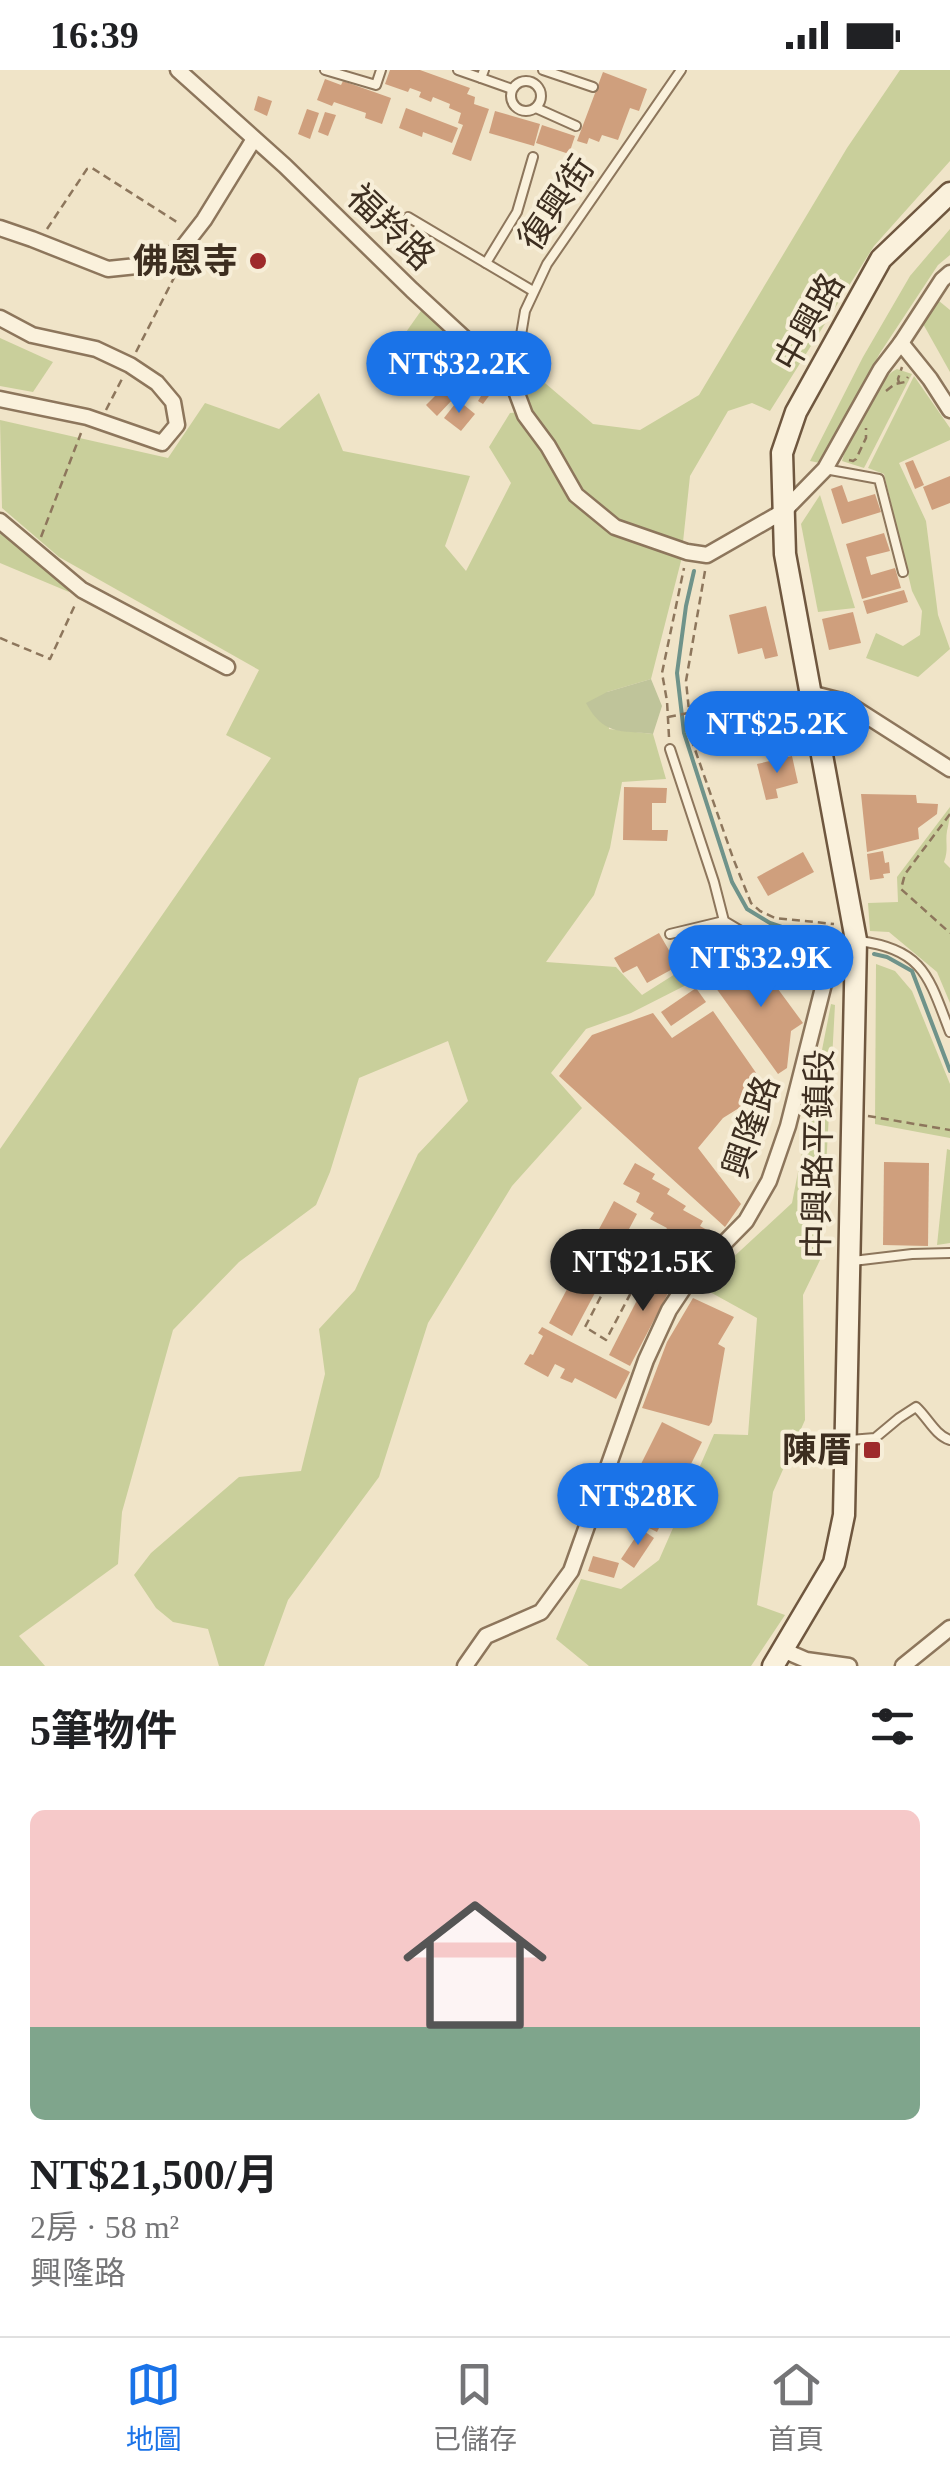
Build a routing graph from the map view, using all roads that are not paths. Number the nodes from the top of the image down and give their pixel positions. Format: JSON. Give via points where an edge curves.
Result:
{"nodes":[{"id":1,"x":178,"y":70,"type":"edge"},
{"id":2,"x":325,"y":70,"type":"edge"},
{"id":3,"x":381,"y":70,"type":"edge"},
{"id":4,"x":458,"y":70,"type":"edge"},
{"id":5,"x":536,"y":70,"type":"edge"},
{"id":6,"x":544,"y":70,"type":"edge"},
{"id":7,"x":681,"y":70,"type":"edge"},
{"id":8,"x":483,"y":74,"type":"edge"},
{"id":9,"x":532,"y":81,"type":"junction"},
{"id":10,"x":592,"y":87,"type":"dead end"},
{"id":11,"x":512,"y":89,"type":"junction"},
{"id":12,"x":536,"y":108,"type":"junction"},
{"id":13,"x":576,"y":126,"type":"dead end"},
{"id":14,"x":254,"y":138,"type":"junction"},
{"id":15,"x":533,"y":158,"type":"dead end"},
{"id":16,"x":950,"y":192,"type":"edge"},
{"id":17,"x":408,"y":217,"type":"dead end"},
{"id":18,"x":0,"y":228,"type":"edge"},
{"id":19,"x":486,"y":263,"type":"junction"},
{"id":20,"x":950,"y":272,"type":"edge"},
{"id":21,"x":532,"y":291,"type":"junction"},
{"id":22,"x":0,"y":318,"type":"edge"},
{"id":23,"x":901,"y":344,"type":"junction"},
{"id":24,"x":513,"y":383,"type":"junction"},
{"id":25,"x":0,"y":399,"type":"edge"},
{"id":26,"x":950,"y":410,"type":"edge"},
{"id":27,"x":825,"y":469,"type":"junction"},
{"id":28,"x":784,"y":511,"type":"junction"},
{"id":29,"x":0,"y":520,"type":"edge"},
{"id":30,"x":902,"y":572,"type":"dead end"},
{"id":31,"x":227,"y":666,"type":"dead end"},
{"id":32,"x":810,"y":693,"type":"junction"},
{"id":33,"x":670,"y":749,"type":"road end"},
{"id":34,"x":950,"y":769,"type":"edge"},
{"id":35,"x":724,"y":921,"type":"junction"},
{"id":36,"x":854,"y":932,"type":"junction"},
{"id":37,"x":670,"y":934,"type":"dead end"},
{"id":38,"x":829,"y":964,"type":"junction"},
{"id":39,"x":950,"y":1032,"type":"edge"},
{"id":40,"x":950,"y":1253,"type":"edge"},
{"id":41,"x":848,"y":1261,"type":"junction"},
{"id":42,"x":845,"y":1440,"type":"junction"},
{"id":43,"x":950,"y":1440,"type":"edge"},
{"id":44,"x":950,"y":1628,"type":"edge"},
{"id":45,"x":778,"y":1658,"type":"edge"},
{"id":46,"x":465,"y":1666,"type":"edge"},
{"id":47,"x":850,"y":1666,"type":"edge"},
{"id":48,"x":903,"y":1666,"type":"edge"}],
"edges":[{"from":1,"to":14,"type":"street","name":"福羚路"},
{"from":2,"to":3,"type":"lane","via":[[376,85]]},
{"from":4,"to":8,"type":"lane"},
{"from":5,"to":9,"type":"lane"},
{"from":6,"to":10,"type":"lane"},
{"from":7,"to":21,"type":"lane","name":"復興街"},
{"from":8,"to":11,"type":"lane"},
{"from":9,"to":11,"type":"lane"},
{"from":9,"to":12,"type":"lane","via":[[542,94]]},
{"from":11,"to":12,"type":"lane","via":[[516,108]]},
{"from":12,"to":13,"type":"lane"},
{"from":14,"to":18,"type":"street","via":[[194,233],[156,264],[108,269]]},
{"from":14,"to":24,"type":"street","name":"福羚路"},
{"from":15,"to":19,"type":"lane","via":[[517,212]]},
{"from":16,"to":28,"type":"street","name":"中興路","via":[[881,260],[796,412],[782,453]]},
{"from":17,"to":19,"type":"lane"},
{"from":19,"to":21,"type":"lane"},
{"from":20,"to":23,"type":"street"},
{"from":21,"to":24,"type":"lane","name":"復興街"},
{"from":22,"to":25,"type":"street","via":[[32,335],[96,349],[130,365],[174,402],[177,424],[162,443],[87,417]]},
{"from":23,"to":26,"type":"street"},
{"from":23,"to":27,"type":"street","via":[[880,368]]},
{"from":24,"to":28,"type":"street","name":"福羚路","via":[[525,416],[576,495],[615,527],[707,555]]},
{"from":27,"to":28,"type":"street"},
{"from":27,"to":30,"type":"lane","via":[[879,478]]},
{"from":28,"to":32,"type":"street","name":"中興路平鎮段","via":[[784,554]]},
{"from":29,"to":31,"type":"street","via":[[82,590]]},
{"from":32,"to":34,"type":"street","via":[[845,702]]},
{"from":32,"to":36,"type":"street","name":"中興路平鎮段"},
{"from":33,"to":35,"type":"lane"},
{"from":35,"to":37,"type":"lane"},
{"from":35,"to":38,"type":"lane","via":[[768,947]]},
{"from":36,"to":38,"type":"street"},
{"from":36,"to":39,"type":"lane","via":[[909,957],[929,978]]},
{"from":36,"to":41,"type":"street","name":"中興路平鎮段"},
{"from":38,"to":46,"type":"street","name":"興隆路","via":[[769,1181],[746,1221],[669,1310],[572,1571],[541,1612],[486,1636]]},
{"from":40,"to":41,"type":"lane"},
{"from":41,"to":42,"type":"street","name":"中興路平鎮段"},
{"from":42,"to":43,"type":"lane","via":[[875,1438],[916,1407]]},
{"from":42,"to":45,"type":"street","name":"中興路平鎮段","via":[[844,1515],[834,1563]]},
{"from":44,"to":48,"type":"street"},
{"from":45,"to":47,"type":"street"}]}
